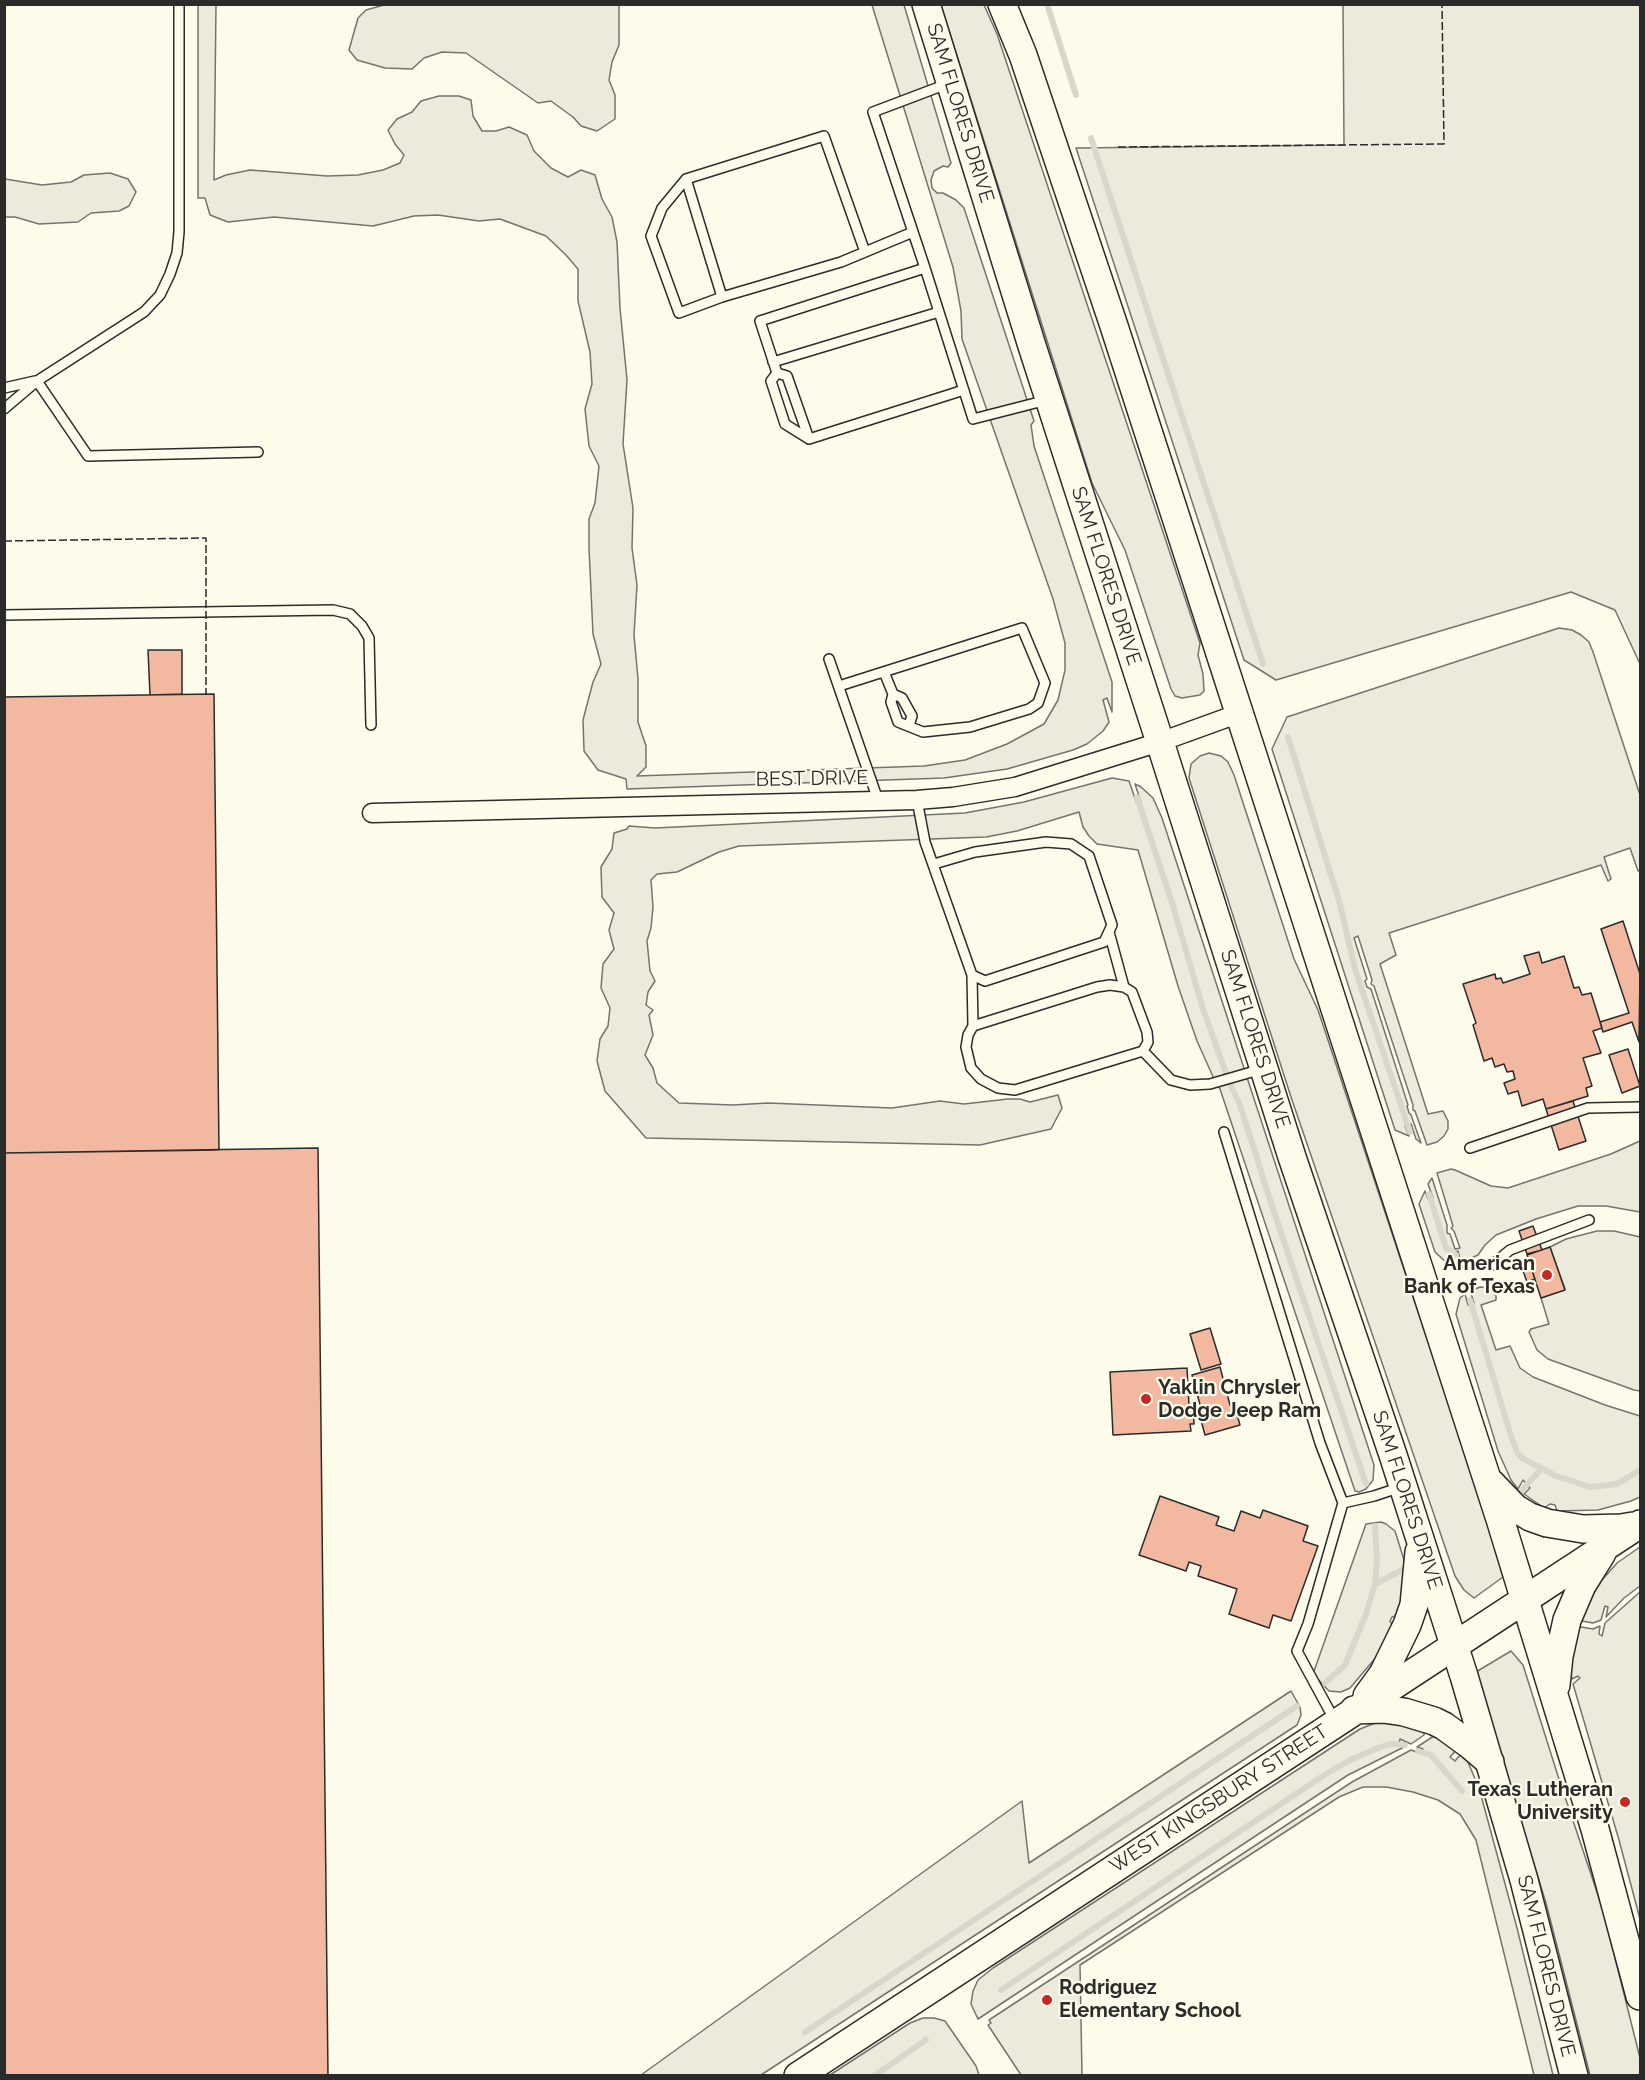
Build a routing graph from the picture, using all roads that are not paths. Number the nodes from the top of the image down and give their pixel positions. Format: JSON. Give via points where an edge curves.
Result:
{"nodes":[{"id":1,"x":179,"y":4,"type":"edge"},
{"id":2,"x":926,"y":4,"type":"edge"},
{"id":3,"x":1002,"y":4,"type":"edge"},
{"id":4,"x":951,"y":83,"type":"junction"},
{"id":5,"x":686,"y":179,"type":"junction"},
{"id":6,"x":913,"y":232,"type":"junction"},
{"id":7,"x":865,"y":252,"type":"junction"},
{"id":8,"x":925,"y":268,"type":"junction"},
{"id":9,"x":722,"y":297,"type":"junction"},
{"id":10,"x":939,"y":312,"type":"junction"},
{"id":11,"x":773,"y":362,"type":"junction"},
{"id":12,"x":777,"y":373,"type":"junction"},
{"id":13,"x":38,"y":381,"type":"junction"},
{"id":14,"x":4,"y":388,"type":"edge"},
{"id":15,"x":964,"y":390,"type":"junction"},
{"id":16,"x":1049,"y":399,"type":"junction"},
{"id":17,"x":4,"y":409,"type":"edge"},
{"id":18,"x":809,"y":439,"type":"junction"},
{"id":19,"x":258,"y":452,"type":"dead end"},
{"id":20,"x":4,"y":615,"type":"edge"},
{"id":21,"x":829,"y":659,"type":"dead end"},
{"id":22,"x":884,"y":672,"type":"junction"},
{"id":23,"x":839,"y":686,"type":"junction"},
{"id":24,"x":1240,"y":713,"type":"junction"},
{"id":25,"x":371,"y":725,"type":"dead end"},
{"id":26,"x":1160,"y":742,"type":"junction"},
{"id":27,"x":878,"y":800,"type":"junction"},
{"id":28,"x":916,"y":801,"type":"junction"},
{"id":29,"x":372,"y":813,"type":"dead end"},
{"id":30,"x":934,"y":864,"type":"junction"},
{"id":31,"x":1109,"y":932,"type":"junction"},
{"id":32,"x":972,"y":975,"type":"junction"},
{"id":33,"x":1124,"y":987,"type":"junction"},
{"id":34,"x":973,"y":1026,"type":"junction"},
{"id":35,"x":1143,"y":1051,"type":"junction"},
{"id":36,"x":1264,"y":1068,"type":"junction"},
{"id":37,"x":1641,"y":1107,"type":"edge"},
{"id":38,"x":1224,"y":1132,"type":"dead end"},
{"id":39,"x":1470,"y":1148,"type":"dead end"},
{"id":40,"x":1589,"y":1220,"type":"dead end"},
{"id":41,"x":1492,"y":1265,"type":"dead end"},
{"id":42,"x":1485,"y":1474,"type":"junction"},
{"id":43,"x":1403,"y":1486,"type":"junction"},
{"id":44,"x":1343,"y":1503,"type":"junction"},
{"id":45,"x":1640,"y":1524,"type":"edge"},
{"id":46,"x":1419,"y":1536,"type":"junction"},
{"id":47,"x":1607,"y":1546,"type":"junction"},
{"id":48,"x":1524,"y":1600,"type":"junction"},
{"id":49,"x":1455,"y":1646,"type":"junction"},
{"id":50,"x":1556,"y":1701,"type":"junction"},
{"id":51,"x":1345,"y":1716,"type":"junction"},
{"id":52,"x":1490,"y":1762,"type":"junction"},
{"id":53,"x":1641,"y":1996,"type":"edge"},
{"id":54,"x":798,"y":2076,"type":"edge"},
{"id":55,"x":1574,"y":2076,"type":"edge"}],
"edges":[{"from":1,"to":13,"type":"lane","via":[[179,232],[170,274],[160,295],[144,312]]},
{"from":2,"to":4,"type":"main road","name":"SAM FLORES DRIVE"},
{"from":3,"to":24,"type":"main road","via":[[1107,304]]},
{"from":4,"to":6,"type":"lane","via":[[873,112]]},
{"from":4,"to":16,"type":"main road","name":"SAM FLORES DRIVE"},
{"from":5,"to":7,"type":"lane","via":[[824,136]]},
{"from":5,"to":9,"type":"lane"},
{"from":5,"to":9,"type":"lane","via":[[662,208],[651,237],[678,313]]},
{"from":6,"to":7,"type":"lane"},
{"from":6,"to":8,"type":"lane"},
{"from":7,"to":9,"type":"lane"},
{"from":8,"to":10,"type":"lane"},
{"from":8,"to":11,"type":"lane","via":[[760,321]]},
{"from":10,"to":11,"type":"lane"},
{"from":10,"to":15,"type":"lane"},
{"from":11,"to":12,"type":"lane"},
{"from":12,"to":18,"type":"lane","via":[[788,376]]},
{"from":12,"to":18,"type":"lane","via":[[771,381],[785,424]]},
{"from":13,"to":14,"type":"lane"},
{"from":13,"to":17,"type":"lane"},
{"from":13,"to":19,"type":"lane","via":[[88,456]]},
{"from":15,"to":16,"type":"lane","via":[[973,418]]},
{"from":15,"to":18,"type":"lane"},
{"from":16,"to":26,"type":"main road","name":"SAM FLORES DRIVE"},
{"from":20,"to":25,"type":"lane","via":[[333,610],[350,614],[369,638]]},
{"from":21,"to":23,"type":"lane"},
{"from":22,"to":22,"type":"lane","via":[[893,694],[902,698],[912,716],[909,725],[923,732],[970,728],[1029,709],[1038,703],[1045,682],[1022,628]]},
{"from":22,"to":23,"type":"lane"},
{"from":23,"to":27,"type":"lane"},
{"from":24,"to":26,"type":"street","name":"BEST DRIVE"},
{"from":24,"to":42,"type":"main road"},
{"from":26,"to":28,"type":"street","name":"BEST DRIVE","via":[[1015,788]]},
{"from":26,"to":36,"type":"main road","name":"SAM FLORES DRIVE"},
{"from":27,"to":28,"type":"street","name":"BEST DRIVE"},
{"from":27,"to":29,"type":"street","name":"BEST DRIVE"},
{"from":28,"to":30,"type":"lane"},
{"from":30,"to":31,"type":"lane","via":[[975,852],[1046,842],[1071,844],[1089,856],[1112,925]]},
{"from":30,"to":32,"type":"lane"},
{"from":31,"to":32,"type":"lane","via":[[1104,942],[985,981]]},
{"from":31,"to":33,"type":"lane"},
{"from":32,"to":34,"type":"lane"},
{"from":33,"to":34,"type":"lane","via":[[1097,987]]},
{"from":33,"to":35,"type":"lane","via":[[1132,992],[1144,1020],[1148,1042]]},
{"from":34,"to":35,"type":"lane","via":[[966,1047],[971,1068],[998,1088],[1015,1090]]},
{"from":35,"to":36,"type":"lane","via":[[1171,1080],[1190,1085],[1210,1084]]},
{"from":36,"to":43,"type":"main road","name":"SAM FLORES DRIVE"},
{"from":37,"to":39,"type":"lane","via":[[1588,1108]]},
{"from":38,"to":44,"type":"lane","via":[[1320,1443]]},
{"from":40,"to":41,"type":"lane","via":[[1510,1250]]},
{"from":42,"to":45,"type":"main road","via":[[1515,1508],[1547,1523],[1583,1529]]},
{"from":42,"to":48,"type":"main road"},
{"from":43,"to":44,"type":"lane"},
{"from":43,"to":46,"type":"main road","name":"SAM FLORES DRIVE"},
{"from":44,"to":51,"type":"lane","via":[[1297,1651]]},
{"from":45,"to":47,"type":"main road","name":"WEST KINGSBURY STREET"},
{"from":46,"to":49,"type":"main road","name":"SAM FLORES DRIVE"},
{"from":46,"to":51,"type":"main road","via":[[1418,1582],[1407,1625],[1383,1674]]},
{"from":47,"to":48,"type":"main road","name":"WEST KINGSBURY STREET"},
{"from":47,"to":50,"type":"main road","via":[[1582,1585],[1567,1620],[1559,1656]]},
{"from":48,"to":49,"type":"main road","name":"WEST KINGSBURY STREET"},
{"from":48,"to":50,"type":"main road"},
{"from":49,"to":51,"type":"main road","name":"WEST KINGSBURY STREET"},
{"from":49,"to":52,"type":"main road","name":"SAM FLORES DRIVE"},
{"from":50,"to":53,"type":"main road"},
{"from":51,"to":52,"type":"main road","via":[[1383,1709],[1422,1716],[1444,1726]]},
{"from":51,"to":54,"type":"main road","name":"WEST KINGSBURY STREET"},
{"from":52,"to":55,"type":"main road","name":"SAM FLORES DRIVE"}]}
